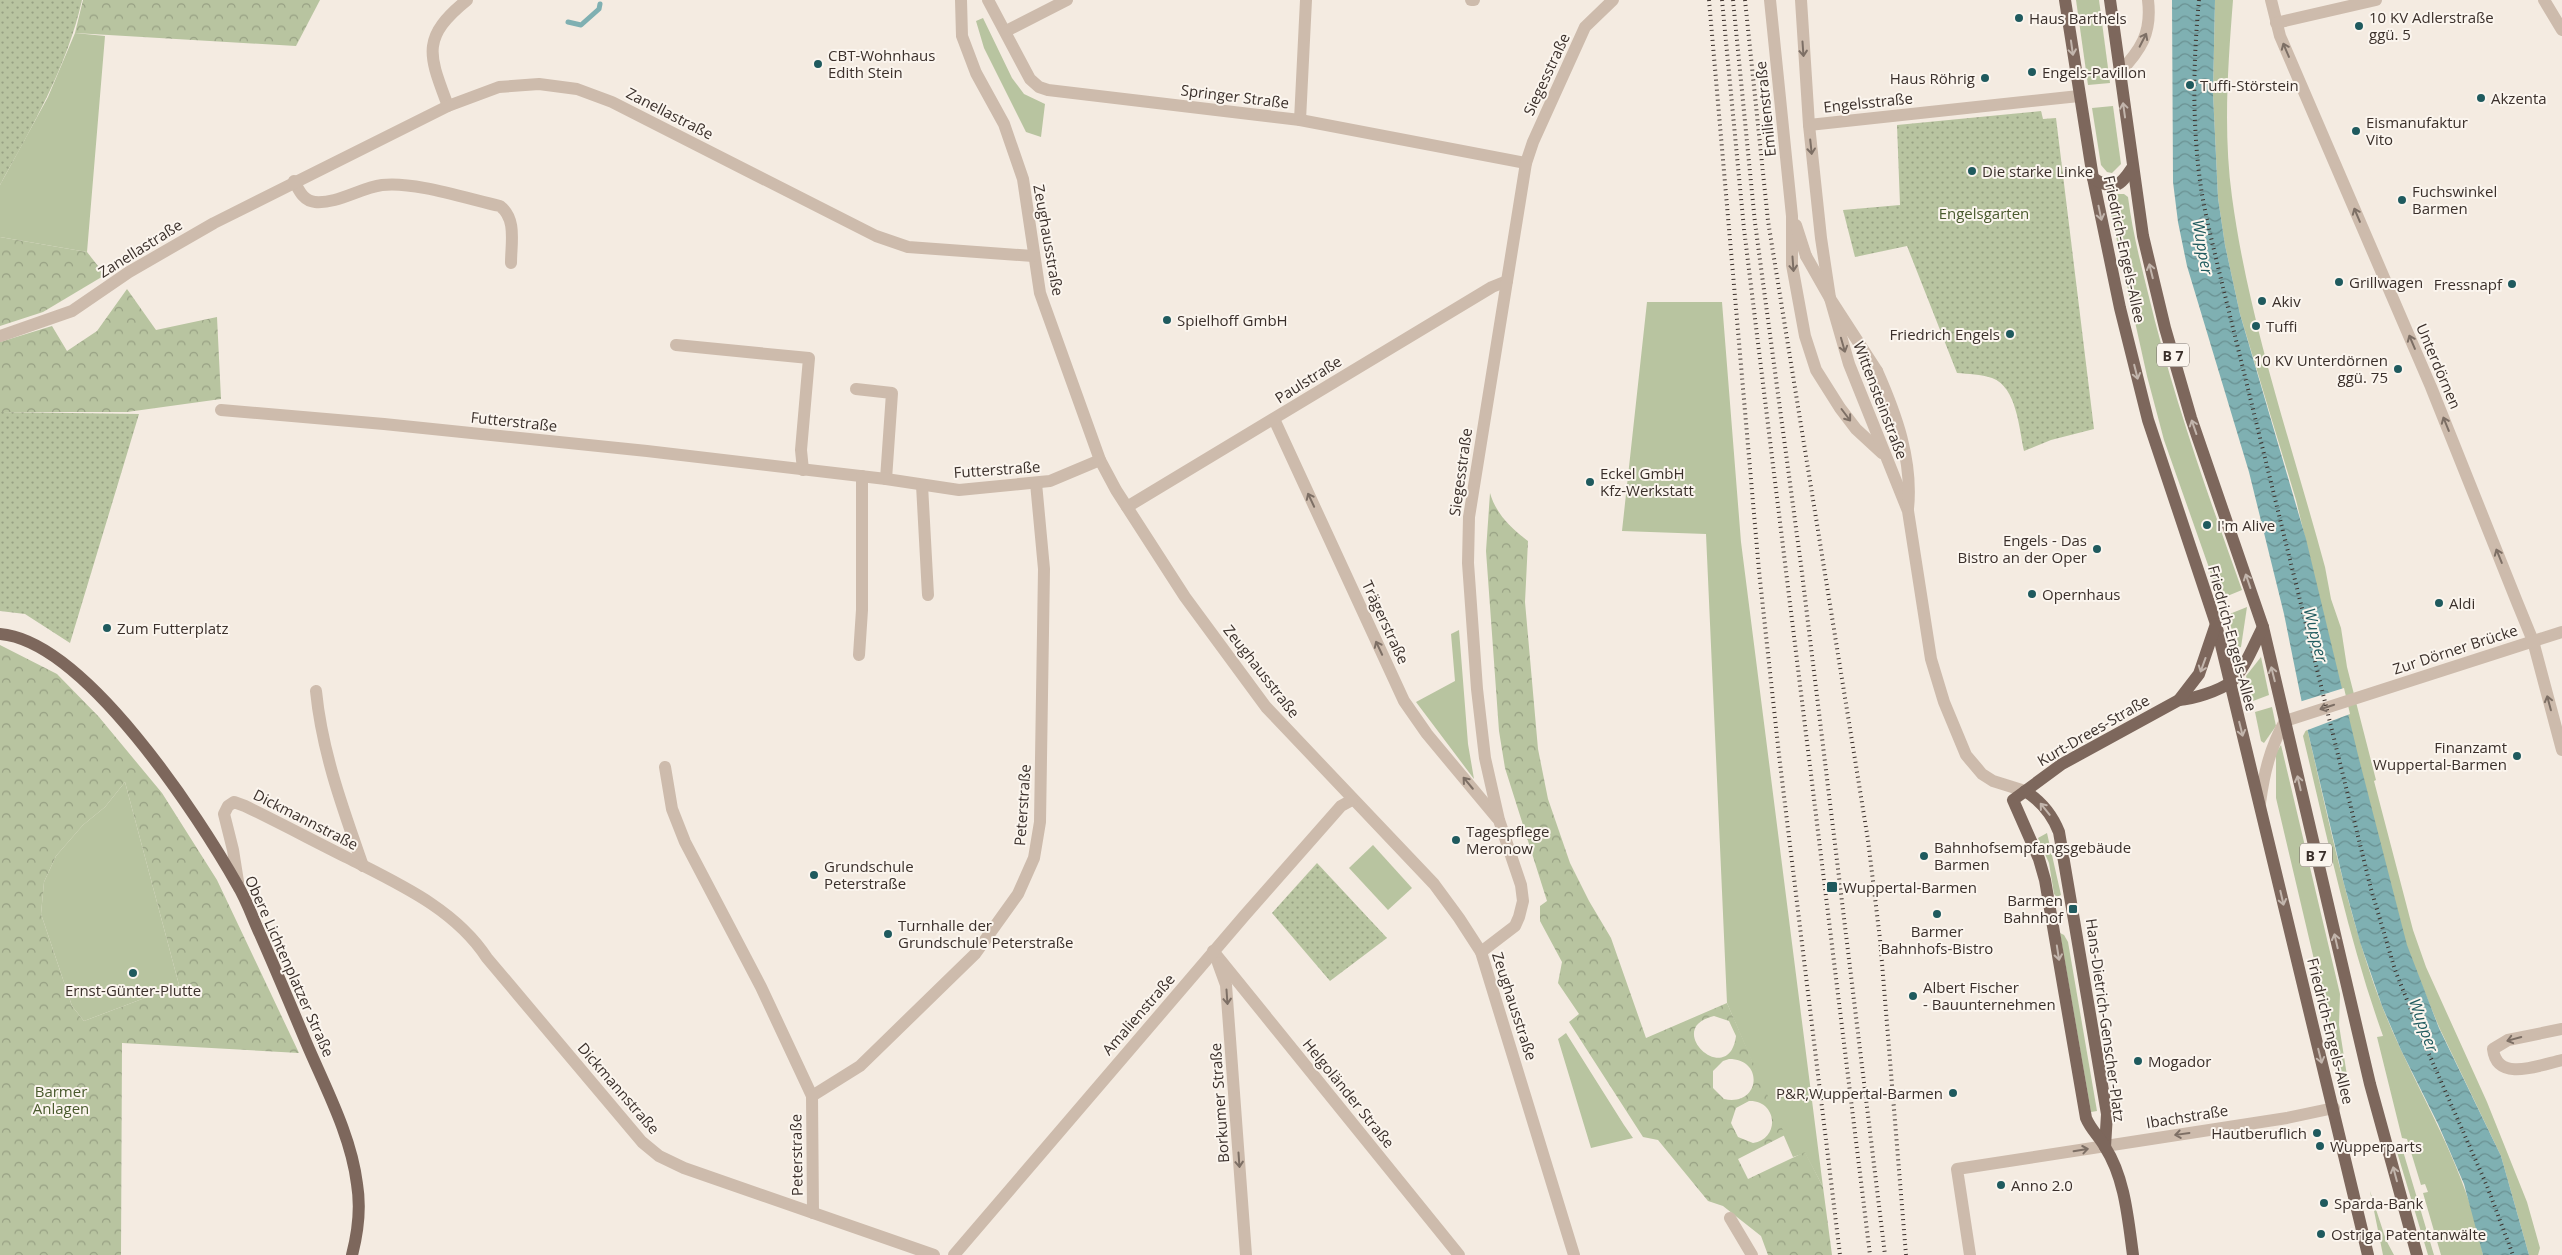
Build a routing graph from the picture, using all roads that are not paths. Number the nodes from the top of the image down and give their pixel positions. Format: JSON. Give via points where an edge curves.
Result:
{"nodes":[{"id":1,"x":467,"y":0,"type":"edge"},
{"id":2,"x":961,"y":0,"type":"edge"},
{"id":3,"x":988,"y":0,"type":"edge"},
{"id":4,"x":1068,"y":0,"type":"edge"},
{"id":5,"x":1306,"y":0,"type":"edge"},
{"id":6,"x":1613,"y":0,"type":"edge"},
{"id":7,"x":1770,"y":0,"type":"edge"},
{"id":8,"x":1801,"y":0,"type":"edge"},
{"id":9,"x":2065,"y":0,"type":"edge"},
{"id":10,"x":2110,"y":0,"type":"edge"},
{"id":11,"x":2148,"y":0,"type":"edge"},
{"id":12,"x":2271,"y":0,"type":"edge"},
{"id":13,"x":2376,"y":0,"type":"edge"},
{"id":14,"x":2544,"y":0,"type":"edge"},
{"id":15,"x":2276,"y":23,"type":"junction"},
{"id":16,"x":2562,"y":30,"type":"edge"},
{"id":17,"x":1006,"y":31,"type":"junction"},
{"id":18,"x":2118,"y":74,"type":"junction"},
{"id":19,"x":2079,"y":96,"type":"junction"},
{"id":20,"x":448,"y":106,"type":"junction"},
{"id":21,"x":1300,"y":120,"type":"junction"},
{"id":22,"x":1809,"y":125,"type":"junction"},
{"id":23,"x":1526,"y":163,"type":"junction"},
{"id":24,"x":2132,"y":168,"type":"junction"},
{"id":25,"x":2093,"y":178,"type":"junction"},
{"id":26,"x":294,"y":181,"type":"junction"},
{"id":27,"x":1792,"y":216,"type":"junction"},
{"id":28,"x":1033,"y":256,"type":"junction"},
{"id":29,"x":511,"y":263,"type":"dead end"},
{"id":30,"x":1507,"y":281,"type":"junction"},
{"id":31,"x":0,"y":336,"type":"edge"},
{"id":32,"x":676,"y":345,"type":"dead end"},
{"id":33,"x":856,"y":389,"type":"dead end"},
{"id":34,"x":221,"y":410,"type":"dead end"},
{"id":35,"x":1274,"y":419,"type":"junction"},
{"id":36,"x":1885,"y":456,"type":"junction"},
{"id":37,"x":1100,"y":460,"type":"junction"},
{"id":38,"x":803,"y":470,"type":"junction"},
{"id":39,"x":862,"y":476,"type":"junction"},
{"id":40,"x":886,"y":479,"type":"junction"},
{"id":41,"x":1036,"y":483,"type":"junction"},
{"id":42,"x":922,"y":485,"type":"junction"},
{"id":43,"x":1127,"y":507,"type":"junction"},
{"id":44,"x":1908,"y":511,"type":"junction"},
{"id":45,"x":928,"y":595,"type":"dead end"},
{"id":46,"x":2216,"y":624,"type":"junction"},
{"id":47,"x":2262,"y":627,"type":"junction"},
{"id":48,"x":2562,"y":632,"type":"edge"},
{"id":49,"x":0,"y":634,"type":"edge"},
{"id":50,"x":2533,"y":642,"type":"junction"},
{"id":51,"x":859,"y":655,"type":"dead end"},
{"id":52,"x":2230,"y":682,"type":"junction"},
{"id":53,"x":316,"y":691,"type":"dead end"},
{"id":54,"x":2179,"y":700,"type":"junction"},
{"id":55,"x":2285,"y":721,"type":"junction"},
{"id":56,"x":2562,"y":750,"type":"edge"},
{"id":57,"x":665,"y":767,"type":"dead end"},
{"id":58,"x":2002,"y":784,"type":"junction"},
{"id":59,"x":2025,"y":791,"type":"junction"},
{"id":60,"x":1352,"y":800,"type":"junction"},
{"id":61,"x":2013,"y":800,"type":"junction"},
{"id":62,"x":2260,"y":803,"type":"junction"},
{"id":63,"x":1499,"y":820,"type":"junction"},
{"id":64,"x":363,"y":866,"type":"junction"},
{"id":65,"x":239,"y":888,"type":"junction"},
{"id":66,"x":1213,"y":951,"type":"junction"},
{"id":67,"x":1481,"y":952,"type":"junction"},
{"id":68,"x":2562,"y":1028,"type":"edge"},
{"id":69,"x":2562,"y":1060,"type":"edge"},
{"id":70,"x":812,"y":1096,"type":"junction"},
{"id":71,"x":2334,"y":1108,"type":"junction"},
{"id":72,"x":2106,"y":1147,"type":"junction"},
{"id":73,"x":813,"y":1213,"type":"junction"},
{"id":74,"x":1730,"y":1218,"type":"dead end"},
{"id":75,"x":352,"y":1255,"type":"edge"},
{"id":76,"x":934,"y":1255,"type":"edge"},
{"id":77,"x":954,"y":1255,"type":"edge"},
{"id":78,"x":1246,"y":1255,"type":"edge"},
{"id":79,"x":1459,"y":1255,"type":"edge"},
{"id":80,"x":1574,"y":1255,"type":"edge"},
{"id":81,"x":1752,"y":1255,"type":"edge"},
{"id":82,"x":1970,"y":1255,"type":"edge"},
{"id":83,"x":2133,"y":1255,"type":"edge"},
{"id":84,"x":2368,"y":1255,"type":"edge"},
{"id":85,"x":2417,"y":1255,"type":"edge"}],
"edges":[{"from":1,"to":20,"type":"street","via":[[449,14],[433,39],[432,62]]},
{"from":2,"to":28,"type":"street","name":"Zeughausstraße","via":[[962,36],[976,73],[1004,124],[1023,179]]},
{"from":3,"to":17,"type":"street","name":"Springer Straße"},
{"from":4,"to":17,"type":"street"},
{"from":5,"to":21,"type":"street"},
{"from":6,"to":23,"type":"street","name":"Siegesstraße","via":[[1585,27]]},
{"from":7,"to":27,"type":"street","name":"Emilienstraße"},
{"from":8,"to":22,"type":"street","name":"Wittensteinstraße","one_way":true},
{"from":9,"to":19,"type":"main road","name":"Friedrich-Engels-Allee","number":"B 7","one_way":true},
{"from":10,"to":18,"type":"main road","name":"Friedrich-Engels-Allee","number":"B 7"},
{"from":18,"to":11,"type":"street","one_way":true,"via":[[2148,32]]},
{"from":12,"to":15,"type":"street","name":"Unterdörnen"},
{"from":13,"to":15,"type":"street"},
{"from":14,"to":16,"type":"street"},
{"from":50,"to":15,"type":"street","name":"Unterdörnen","one_way":true,"via":[[2431,387]]},
{"from":17,"to":21,"type":"street","name":"Springer Straße","via":[[1030,79],[1044,88]]},
{"from":24,"to":18,"type":"main road","name":"Friedrich-Engels-Allee","number":"B 7","one_way":true},
{"from":19,"to":22,"type":"street","name":"Engelsstraße"},
{"from":19,"to":25,"type":"main road","name":"Friedrich-Engels-Allee","number":"B 7"},
{"from":20,"to":26,"type":"street","name":"Zanellastraße"},
{"from":20,"to":28,"type":"street","name":"Zanellastraße","via":[[499,87],[539,84],[577,90],[612,102],[876,236],[908,248]]},
{"from":21,"to":23,"type":"street","name":"Springer Straße"},
{"from":22,"to":36,"type":"street","name":"Wittensteinstraße","one_way":true,"via":[[1830,298],[1849,364]]},
{"from":23,"to":30,"type":"street","name":"Siegesstraße"},
{"from":24,"to":25,"type":"main road","via":[[2122,183],[2114,186],[2103,185]]},
{"from":47,"to":24,"type":"main road","name":"Friedrich-Engels-Allee","number":"B 7","one_way":true,"via":[[2191,418],[2168,337],[2143,236]]},
{"from":25,"to":46,"type":"main road","name":"Friedrich-Engels-Allee","number":"B 7","one_way":true,"via":[[2148,420]]},
{"from":26,"to":29,"type":"street","via":[[303,196],[312,202],[323,202],[383,185],[400,185],[500,206],[508,211],[511,220]]},
{"from":26,"to":31,"type":"street","name":"Zanellastraße","via":[[129,272],[72,312]]},
{"from":27,"to":36,"type":"street","name":"Emilienstraße","one_way":true,"via":[[1792,265],[1805,336],[1816,370],[1856,429]]},
{"from":27,"to":44,"type":"street","name":"Emilienstraße","bridge":true,"via":[[1806,256],[1876,371],[1893,406],[1910,486]]},
{"from":28,"to":37,"type":"street","name":"Zeughausstraße","via":[[1040,293]]},
{"from":30,"to":35,"type":"street","name":"Paulstraße"},
{"from":30,"to":63,"type":"street","name":"Siegesstraße","via":[[1469,516],[1468,563],[1485,758]]},
{"from":32,"to":38,"type":"street","via":[[810,358],[801,450]]},
{"from":33,"to":40,"type":"street","via":[[892,394]]},
{"from":34,"to":38,"type":"street","name":"Futterstraße","via":[[413,426]]},
{"from":35,"to":43,"type":"street","name":"Paulstraße"},
{"from":63,"to":35,"type":"street","name":"Trägerstraße","one_way":true,"via":[[1427,734],[1404,701]]},
{"from":36,"to":44,"type":"street","name":"Wittensteinstraße"},
{"from":37,"to":41,"type":"street","name":"Futterstraße","via":[[1050,481]]},
{"from":37,"to":43,"type":"street","name":"Zeughausstraße"},
{"from":38,"to":39,"type":"street","name":"Futterstraße"},
{"from":39,"to":40,"type":"street","name":"Futterstraße"},
{"from":39,"to":51,"type":"street"},
{"from":40,"to":42,"type":"street","name":"Futterstraße"},
{"from":41,"to":42,"type":"street","name":"Futterstraße","via":[[959,490]]},
{"from":41,"to":70,"type":"street","name":"Peterstraße","via":[[1044,569],[1040,822],[1034,858],[1018,894],[975,954],[860,1066]]},
{"from":42,"to":45,"type":"street"},
{"from":43,"to":60,"type":"street","name":"Zeughausstraße","via":[[1185,597],[1266,707]]},
{"from":44,"to":58,"type":"street","name":"Wittensteinstraße","via":[[1930,660],[1944,702],[1969,760],[1982,774]]},
{"from":46,"to":52,"type":"main road","name":"Friedrich-Engels-Allee","number":"B 7"},
{"from":46,"to":54,"type":"main road","name":"Kurt-Drees-Straße","one_way":true,"via":[[2199,674]]},
{"from":47,"to":52,"type":"main road","name":"Kurt-Drees-Straße","via":[[2244,663]]},
{"from":55,"to":47,"type":"main road","name":"Friedrich-Engels-Allee","number":"B 7","one_way":true},
{"from":48,"to":50,"type":"street","name":"Zur Dörner Brücke"},
{"from":49,"to":65,"type":"main road","name":"Obere Lichtenplatzer Straße","via":[[28,642],[53,656],[103,701],[161,767]]},
{"from":50,"to":55,"type":"street","name":"Zur Dörner Brücke","one_way":true},
{"from":56,"to":50,"type":"street","name":"Unterdörnen","one_way":true},
{"from":52,"to":54,"type":"main road","name":"Kurt-Drees-Straße","via":[[2195,699]]},
{"from":52,"to":62,"type":"main road","name":"Friedrich-Engels-Allee","number":"B 7","one_way":true},
{"from":53,"to":64,"type":"street","name":"Dickmannstraße","via":[[320,727],[338,794]]},
{"from":54,"to":59,"type":"main road","name":"Kurt-Drees-Straße","via":[[2062,764]]},
{"from":55,"to":62,"type":"street","via":[[2272,744]]},
{"from":85,"to":55,"type":"main road","name":"Friedrich-Engels-Allee","number":"B 7","one_way":true,"via":[[2370,1084]]},
{"from":57,"to":70,"type":"street","name":"Peterstraße","via":[[672,809],[685,842],[762,987]]},
{"from":58,"to":59,"type":"street","name":"Hans-Dietrich-Genscher-Platz"},
{"from":58,"to":61,"type":"street","name":"Hans-Dietrich-Genscher-Platz"},
{"from":59,"to":61,"type":"main road"},
{"from":72,"to":59,"type":"main road","name":"Hans-Dietrich-Genscher-Platz","one_way":true,"via":[[2107,1114],[2059,832],[2043,805]]},
{"from":60,"to":66,"type":"street","name":"Amalienstraße","via":[[1341,806]]},
{"from":60,"to":67,"type":"street","name":"Zeughausstraße","via":[[1434,884]]},
{"from":61,"to":72,"type":"main road","name":"Hans-Dietrich-Genscher-Platz","one_way":true,"via":[[2045,880],[2086,1118]]},
{"from":62,"to":71,"type":"main road","name":"Friedrich-Engels-Allee","number":"B 7","one_way":true},
{"from":63,"to":67,"type":"street","name":"Siegesstraße","via":[[1523,901],[1520,917],[1514,926]]},
{"from":64,"to":65,"type":"street","name":"Dickmannstraße","via":[[234,802],[224,814]]},
{"from":64,"to":73,"type":"street","name":"Dickmannstraße","via":[[408,889],[454,920],[475,940],[642,1142],[659,1156],[684,1168]]},
{"from":65,"to":75,"type":"main road","name":"Obere Lichtenplatzer Straße","via":[[351,1156],[359,1211]]},
{"from":66,"to":77,"type":"street","name":"Amalienstraße"},
{"from":66,"to":78,"type":"street","name":"Borkumer Straße","one_way":true,"via":[[1226,985]]},
{"from":66,"to":79,"type":"street","name":"Helgoländer Straße"},
{"from":67,"to":80,"type":"street","name":"Zeughausstraße"},
{"from":68,"to":69,"type":"street","one_way":true,"via":[[2508,1040],[2493,1049],[2494,1058],[2502,1067],[2515,1070]]},
{"from":70,"to":73,"type":"street","name":"Peterstraße"},
{"from":71,"to":72,"type":"street","name":"Ibachstraße","one_way":true},
{"from":71,"to":84,"type":"main road","name":"Friedrich-Engels-Allee","number":"B 7"},
{"from":82,"to":72,"type":"street","name":"Ibachstraße","one_way":true,"via":[[1957,1169]]},
{"from":72,"to":83,"type":"main road","via":[[2121,1182]]},
{"from":73,"to":76,"type":"street","name":"Dickmannstraße"},
{"from":74,"to":81,"type":"street"}]}
